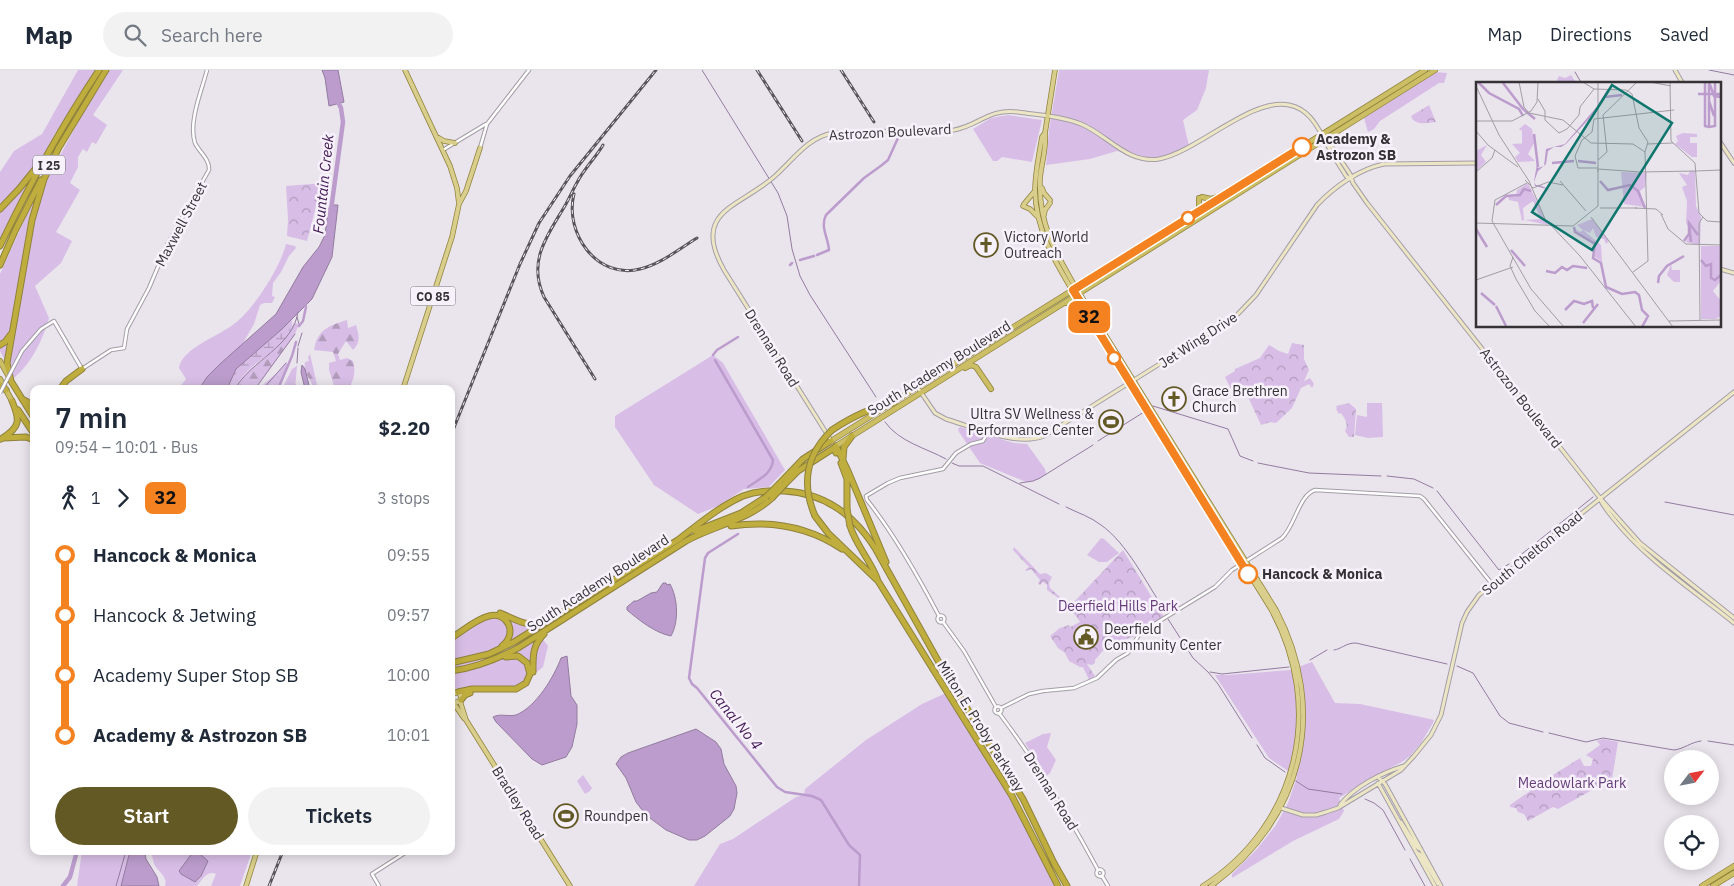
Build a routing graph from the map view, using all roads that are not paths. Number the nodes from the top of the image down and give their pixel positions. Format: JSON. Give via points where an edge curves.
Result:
{"nodes":[{"id":1,"x":99,"y":70,"type":"edge"},
{"id":2,"x":106,"y":70,"type":"edge"},
{"id":3,"x":207,"y":70,"type":"edge"},
{"id":4,"x":405,"y":70,"type":"edge"},
{"id":5,"x":529,"y":70,"type":"edge"},
{"id":6,"x":1054,"y":70,"type":"edge"},
{"id":7,"x":1435,"y":70,"type":"edge"},
{"id":8,"x":1675,"y":70,"type":"edge"},
{"id":9,"x":1426,"y":72,"type":"edge"},
{"id":10,"x":1682,"y":82,"type":"edge"},
{"id":11,"x":1047,"y":117,"type":"junction"},
{"id":12,"x":487,"y":124,"type":"junction"},
{"id":13,"x":1044,"y":133,"type":"junction"},
{"id":14,"x":436,"y":135,"type":"junction"},
{"id":15,"x":1324,"y":136,"type":"junction"},
{"id":16,"x":56,"y":138,"type":"junction"},
{"id":17,"x":455,"y":143,"type":"junction"},
{"id":18,"x":1722,"y":145,"type":"edge"},
{"id":19,"x":59,"y":147,"type":"junction"},
{"id":20,"x":480,"y":148,"type":"joint"},
{"id":21,"x":443,"y":150,"type":"junction"},
{"id":22,"x":1476,"y":162,"type":"edge"},
{"id":23,"x":1734,"y":163,"type":"edge"},
{"id":24,"x":1350,"y":179,"type":"junction"},
{"id":25,"x":1040,"y":180,"type":"junction"},
{"id":26,"x":1235,"y":189,"type":"junction"},
{"id":27,"x":1035,"y":190,"type":"junction"},
{"id":28,"x":459,"y":204,"type":"junction"},
{"id":29,"x":0,"y":209,"type":"edge"},
{"id":30,"x":1195,"y":214,"type":"junction"},
{"id":31,"x":1039,"y":218,"type":"junction"},
{"id":32,"x":1045,"y":228,"type":"junction"},
{"id":33,"x":0,"y":246,"type":"edge"},
{"id":34,"x":715,"y":253,"type":"joint"},
{"id":35,"x":0,"y":266,"type":"edge"},
{"id":36,"x":1076,"y":292,"type":"junction"},
{"id":37,"x":1046,"y":314,"type":"junction"},
{"id":38,"x":1092,"y":322,"type":"junction"},
{"id":39,"x":12,"y":331,"type":"junction"},
{"id":40,"x":0,"y":345,"type":"edge"},
{"id":41,"x":0,"y":361,"type":"edge"},
{"id":42,"x":82,"y":370,"type":"junction"},
{"id":43,"x":953,"y":372,"type":"junction"},
{"id":44,"x":0,"y":379,"type":"edge"},
{"id":45,"x":11,"y":381,"type":"junction"},
{"id":46,"x":1132,"y":382,"type":"junction"},
{"id":47,"x":0,"y":385,"type":"edge"},
{"id":48,"x":63,"y":385,"type":"edge"},
{"id":49,"x":405,"y":385,"type":"edge"},
{"id":50,"x":16,"y":389,"type":"junction"},
{"id":51,"x":991,"y":389,"type":"dead end"},
{"id":52,"x":6,"y":390,"type":"junction"},
{"id":53,"x":919,"y":390,"type":"junction"},
{"id":54,"x":1734,"y":392,"type":"edge"},
{"id":55,"x":0,"y":393,"type":"edge"},
{"id":56,"x":12,"y":401,"type":"junction"},
{"id":57,"x":894,"y":403,"type":"junction"},
{"id":58,"x":30,"y":404,"type":"edge"},
{"id":59,"x":30,"y":412,"type":"edge"},
{"id":60,"x":30,"y":428,"type":"edge"},
{"id":61,"x":988,"y":432,"type":"junction"},
{"id":62,"x":852,"y":436,"type":"junction"},
{"id":63,"x":30,"y":438,"type":"edge"},
{"id":64,"x":1,"y":439,"type":"edge"},
{"id":65,"x":832,"y":442,"type":"junction"},
{"id":66,"x":835,"y":447,"type":"junction"},
{"id":67,"x":843,"y":460,"type":"junction"},
{"id":68,"x":783,"y":484,"type":"junction"},
{"id":69,"x":1600,"y":498,"type":"junction"},
{"id":70,"x":716,"y":528,"type":"junction"},
{"id":71,"x":679,"y":539,"type":"junction"},
{"id":72,"x":855,"y":558,"type":"junction"},
{"id":73,"x":1244,"y":563,"type":"junction"},
{"id":74,"x":878,"y":581,"type":"junction"},
{"id":75,"x":1492,"y":584,"type":"junction"},
{"id":76,"x":896,"y":586,"type":"junction"},
{"id":77,"x":553,"y":618,"type":"junction"},
{"id":78,"x":1734,"y":618,"type":"edge"},
{"id":79,"x":1734,"y":623,"type":"edge"},
{"id":80,"x":552,"y":626,"type":"junction"},
{"id":81,"x":455,"y":633,"type":"edge"},
{"id":82,"x":455,"y":634,"type":"edge"},
{"id":83,"x":478,"y":658,"type":"junction"},
{"id":84,"x":455,"y":662,"type":"edge"},
{"id":85,"x":465,"y":669,"type":"junction"},
{"id":86,"x":455,"y":670,"type":"edge"},
{"id":87,"x":455,"y":692,"type":"edge"},
{"id":88,"x":455,"y":692,"type":"edge"},
{"id":89,"x":460,"y":700,"type":"junction"},
{"id":90,"x":455,"y":702,"type":"edge"},
{"id":91,"x":455,"y":707,"type":"edge"},
{"id":92,"x":996,"y":707,"type":"junction"},
{"id":93,"x":1001,"y":708,"type":"junction"},
{"id":94,"x":999,"y":713,"type":"junction"},
{"id":95,"x":466,"y":720,"type":"junction"},
{"id":96,"x":1405,"y":765,"type":"junction"},
{"id":97,"x":1378,"y":777,"type":"junction"},
{"id":98,"x":1383,"y":781,"type":"junction"},
{"id":99,"x":1378,"y":784,"type":"junction"},
{"id":100,"x":1279,"y":807,"type":"junction"},
{"id":101,"x":1338,"y":808,"type":"junction"},
{"id":102,"x":1396,"y":816,"type":"junction"},
{"id":103,"x":1421,"y":849,"type":"junction"},
{"id":104,"x":1415,"y":852,"type":"junction"},
{"id":105,"x":256,"y":855,"type":"edge"},
{"id":106,"x":402,"y":855,"type":"edge"},
{"id":107,"x":1734,"y":866,"type":"edge"},
{"id":108,"x":1734,"y":873,"type":"edge"},
{"id":109,"x":246,"y":886,"type":"edge"},
{"id":110,"x":380,"y":886,"type":"edge"},
{"id":111,"x":570,"y":886,"type":"edge"},
{"id":112,"x":1058,"y":886,"type":"edge"},
{"id":113,"x":1067,"y":886,"type":"edge"},
{"id":114,"x":1108,"y":886,"type":"edge"},
{"id":115,"x":1203,"y":886,"type":"edge"},
{"id":116,"x":1211,"y":886,"type":"edge"},
{"id":117,"x":1435,"y":886,"type":"edge"},
{"id":118,"x":1440,"y":886,"type":"edge"},
{"id":119,"x":1702,"y":886,"type":"edge"},
{"id":120,"x":1713,"y":886,"type":"edge"}],
"edges":[{"from":1,"to":16,"type":"highway","number":"I 25"},
{"from":2,"to":19,"type":"highway","number":"I 25"},
{"from":3,"to":42,"type":"street","name":"Maxwell Street","via":[[196,109],[194,137],[209,170],[168,243],[127,328],[124,348],[111,350]]},
{"from":4,"to":14,"type":"main road","number":"CO 85"},
{"from":5,"to":12,"type":"street"},
{"from":6,"to":11,"type":"main road"},
{"from":7,"to":9,"type":"highway","name":"South Academy Boulevard"},
{"from":8,"to":10,"type":"main road"},
{"from":9,"to":15,"type":"highway","name":"South Academy Boulevard"},
{"from":9,"to":15,"type":"highway","name":"South Academy Boulevard","via":[[1416,75]]},
{"from":11,"to":13,"type":"main road"},
{"from":11,"to":15,"type":"main road","name":"Astrozon Boulevard","via":[[1084,125],[1126,153],[1149,159],[1171,155],[1272,104],[1291,105],[1304,111]]},
{"from":11,"to":34,"type":"main road","name":"Astrozon Boulevard","via":[[1007,111],[951,130],[828,134],[814,140],[775,176],[730,205],[713,234]]},
{"from":12,"to":17,"type":"street"},
{"from":12,"to":20,"type":"street"},
{"from":13,"to":25,"type":"main road"},
{"from":13,"to":27,"type":"main road"},
{"from":14,"to":17,"type":"main road"},
{"from":14,"to":21,"type":"main road","number":"CO 85"},
{"from":15,"to":24,"type":"main road","name":"Astrozon Boulevard","via":[[1350,174]]},
{"from":15,"to":26,"type":"highway","name":"South Academy Boulevard"},
{"from":15,"to":36,"type":"highway","name":"South Academy Boulevard"},
{"from":16,"to":29,"type":"highway","via":[[30,176]]},
{"from":16,"to":33,"type":"highway","number":"I 25"},
{"from":17,"to":21,"type":"street"},
{"from":18,"to":23,"type":"main road"},
{"from":19,"to":35,"type":"highway","number":"I 25"},
{"from":19,"to":39,"type":"highway","via":[[32,220]]},
{"from":20,"to":28,"type":"main road"},
{"from":21,"to":28,"type":"main road","number":"CO 85","via":[[456,183]]},
{"from":22,"to":24,"type":"main road","name":"Jet Wing Drive","via":[[1388,163],[1369,168]]},
{"from":24,"to":46,"type":"main road","name":"Jet Wing Drive","via":[[1317,205],[1256,295],[1240,313]]},
{"from":24,"to":69,"type":"main road","name":"Astrozon Boulevard"},
{"from":25,"to":32,"type":"main road"},
{"from":25,"to":32,"type":"main road","via":[[1042,191],[1050,202],[1044,212]]},
{"from":26,"to":30,"type":"highway","name":"South Academy Boulevard"},
{"from":26,"to":30,"type":"highway","via":[[1213,199],[1200,197]]},
{"from":27,"to":31,"type":"main road"},
{"from":27,"to":31,"type":"main road","via":[[1024,205]]},
{"from":28,"to":49,"type":"main road","number":"CO 85","via":[[452,237]]},
{"from":30,"to":36,"type":"highway","name":"South Academy Boulevard"},
{"from":31,"to":36,"type":"main road","via":[[1046,245]]},
{"from":32,"to":36,"type":"main road"},
{"from":34,"to":65,"type":"main road","name":"Drennan Road"},
{"from":36,"to":37,"type":"highway","name":"South Academy Boulevard"},
{"from":36,"to":38,"type":"main road"},
{"from":36,"to":46,"type":"main road"},
{"from":36,"to":53,"type":"highway","name":"South Academy Boulevard"},
{"from":37,"to":38,"type":"highway","via":[[1072,301]]},
{"from":37,"to":43,"type":"highway","name":"South Academy Boulevard"},
{"from":38,"to":46,"type":"main road"},
{"from":39,"to":40,"type":"highway"},
{"from":39,"to":45,"type":"highway","via":[[7,363]]},
{"from":41,"to":45,"type":"highway"},
{"from":42,"to":48,"type":"highway"},
{"from":42,"to":55,"type":"street","bridge":true,"via":[[54,322],[42,329],[22,352]]},
{"from":43,"to":51,"type":"highway","via":[[975,366]]},
{"from":43,"to":53,"type":"highway","name":"South Academy Boulevard"},
{"from":44,"to":52,"type":"highway"},
{"from":45,"to":50,"type":"highway"},
{"from":46,"to":61,"type":"main road","name":"Jet Wing Drive","via":[[1040,438],[1018,440]]},
{"from":46,"to":73,"type":"main road"},
{"from":47,"to":52,"type":"highway"},
{"from":50,"to":58,"type":"highway"},
{"from":50,"to":59,"type":"highway"},
{"from":52,"to":56,"type":"highway"},
{"from":53,"to":57,"type":"highway","name":"South Academy Boulevard"},
{"from":53,"to":61,"type":"main road","name":"Jet Wing Drive","via":[[939,416]]},
{"from":53,"to":62,"type":"highway","name":"South Academy Boulevard"},
{"from":54,"to":69,"type":"main road","name":"South Chelton Road"},
{"from":56,"to":60,"type":"highway"},
{"from":56,"to":64,"type":"highway","via":[[17,424]]},
{"from":57,"to":65,"type":"highway","name":"South Academy Boulevard"},
{"from":57,"to":72,"type":"highway","bridge":true,"via":[[866,412],[832,430],[815,451],[808,470],[808,496],[815,516]]},
{"from":61,"to":92,"type":"street","via":[[983,441],[956,453],[943,469],[896,480],[866,496],[939,616],[944,617],[943,622],[968,657]]},
{"from":62,"to":66,"type":"highway","name":"South Academy Boulevard"},
{"from":62,"to":67,"type":"highway","via":[[844,447]]},
{"from":63,"to":64,"type":"highway"},
{"from":65,"to":66,"type":"main road","name":"Drennan Road"},
{"from":65,"to":68,"type":"highway","name":"South Academy Boulevard","via":[[803,459]]},
{"from":66,"to":67,"type":"highway"},
{"from":66,"to":68,"type":"highway","name":"South Academy Boulevard"},
{"from":66,"to":74,"type":"highway","bridge":true,"via":[[847,479],[850,526]]},
{"from":67,"to":76,"type":"highway"},
{"from":68,"to":70,"type":"highway","name":"South Academy Boulevard","bridge":true,"via":[[772,498],[748,516]]},
{"from":68,"to":71,"type":"highway","name":"South Academy Boulevard","bridge":true,"via":[[741,513]]},
{"from":69,"to":75,"type":"main road","name":"South Chelton Road"},
{"from":69,"to":78,"type":"main road","name":"Astrozon Boulevard","via":[[1640,543]]},
{"from":69,"to":79,"type":"main road","name":"Astrozon Boulevard","via":[[1631,540]]},
{"from":70,"to":72,"type":"highway","via":[[760,523],[801,529],[828,540]]},
{"from":70,"to":80,"type":"highway","name":"South Academy Boulevard","via":[[686,541]]},
{"from":71,"to":76,"type":"highway","via":[[732,502],[752,493],[777,490],[807,494],[828,502],[856,523],[875,548]]},
{"from":71,"to":77,"type":"highway","name":"South Academy Boulevard"},
{"from":72,"to":74,"type":"highway"},
{"from":73,"to":75,"type":"street","via":[[1285,536],[1312,490],[1415,495],[1424,499]]},
{"from":73,"to":93,"type":"street","via":[[1229,572],[1215,587],[1140,634],[1128,653],[1097,678],[1074,688],[1029,694]]},
{"from":73,"to":100,"type":"main road","via":[[1278,624],[1296,679],[1298,741]]},
{"from":74,"to":112,"type":"highway","name":"Milton E. Proby Parkway","via":[[1012,796]]},
{"from":75,"to":96,"type":"main road","name":"South Chelton Road","via":[[1474,602],[1462,622],[1436,726]]},
{"from":76,"to":113,"type":"highway","name":"Milton E. Proby Parkway","via":[[940,666],[1023,799]]},
{"from":77,"to":81,"type":"highway","via":[[528,624],[489,612]]},
{"from":77,"to":83,"type":"highway","name":"South Academy Boulevard","via":[[507,646]]},
{"from":80,"to":85,"type":"highway","name":"South Academy Boulevard","via":[[503,656]]},
{"from":80,"to":89,"type":"highway","via":[[535,645],[532,676],[525,688],[513,692],[470,693]]},
{"from":82,"to":83,"type":"highway","via":[[487,617],[502,618],[510,627],[508,641]]},
{"from":83,"to":84,"type":"highway","name":"South Academy Boulevard"},
{"from":85,"to":86,"type":"highway","name":"South Academy Boulevard"},
{"from":85,"to":87,"type":"highway","via":[[515,655],[527,663],[530,674],[526,683],[516,689]]},
{"from":88,"to":89,"type":"main road","name":"Bradley Road","via":[[460,695]]},
{"from":89,"to":90,"type":"main road","name":"Bradley Road"},
{"from":89,"to":95,"type":"main road","name":"Bradley Road"},
{"from":91,"to":95,"type":"main road","name":"Bradley Road"},
{"from":92,"to":93,"type":"street"},
{"from":92,"to":94,"type":"street","name":"Drennan Road","via":[[995,712]]},
{"from":93,"to":94,"type":"street"},
{"from":94,"to":114,"type":"street","name":"Drennan Road","via":[[1050,789],[1098,870],[1103,871],[1102,876]]},
{"from":95,"to":111,"type":"main road","name":"Bradley Road"},
{"from":96,"to":97,"type":"main road","name":"South Chelton Road"},
{"from":96,"to":98,"type":"main road","name":"South Chelton Road"},
{"from":97,"to":98,"type":"main road"},
{"from":97,"to":99,"type":"main road"},
{"from":97,"to":101,"type":"main road","name":"South Chelton Road","via":[[1347,796]]},
{"from":98,"to":99,"type":"main road","name":"South Chelton Road"},
{"from":98,"to":103,"type":"main road"},
{"from":99,"to":101,"type":"main road","name":"South Chelton Road"},
{"from":99,"to":102,"type":"main road"},
{"from":100,"to":101,"type":"main road","name":"South Chelton Road","via":[[1308,815]]},
{"from":100,"to":115,"type":"main road","via":[[1248,848]]},
{"from":100,"to":116,"type":"main road","via":[[1258,843],[1236,867]]},
{"from":102,"to":103,"type":"main road"},
{"from":102,"to":104,"type":"main road"},
{"from":103,"to":118,"type":"main road"},
{"from":104,"to":117,"type":"main road"},
{"from":104,"to":118,"type":"main road","via":[[1421,855]]},
{"from":105,"to":109,"type":"main road"},
{"from":106,"to":110,"type":"street","via":[[372,874]]},
{"from":107,"to":119,"type":"highway"},
{"from":108,"to":120,"type":"highway"}]}
